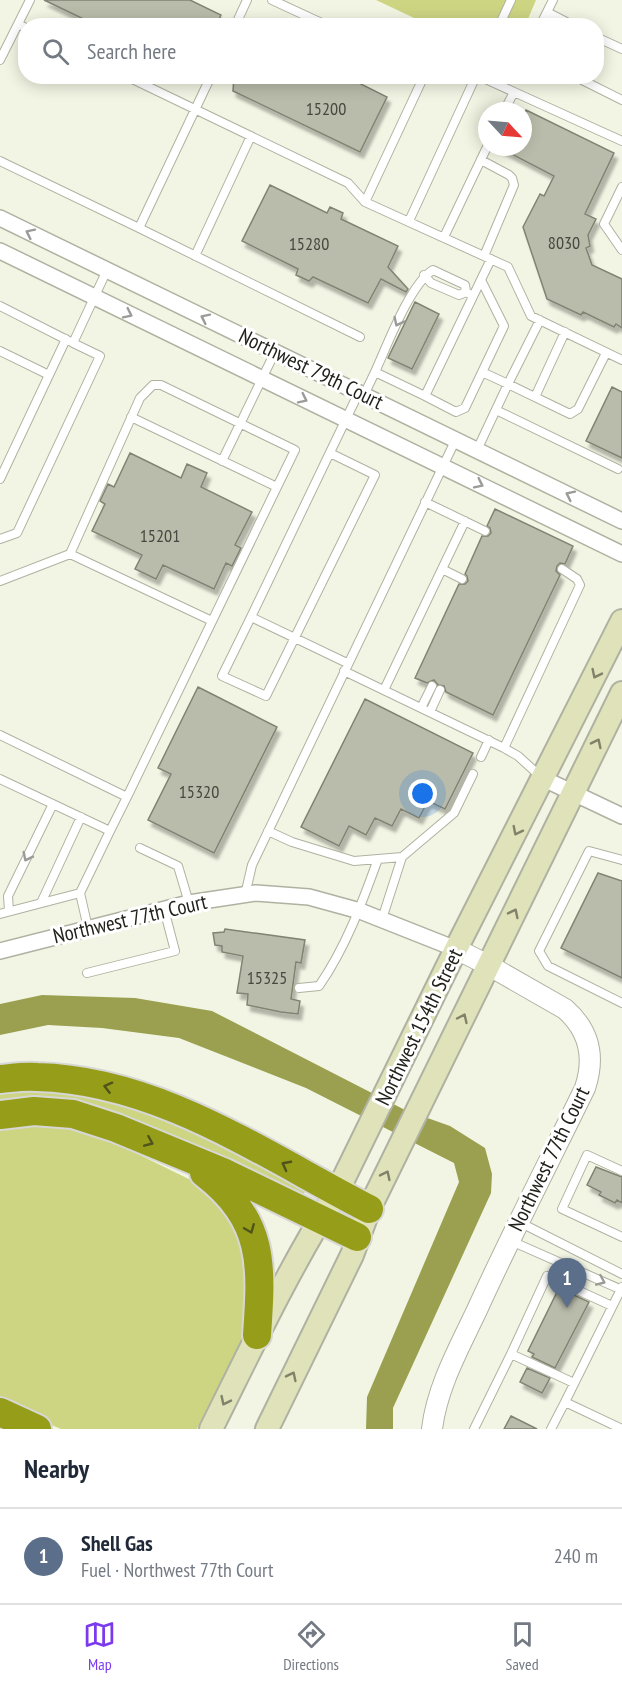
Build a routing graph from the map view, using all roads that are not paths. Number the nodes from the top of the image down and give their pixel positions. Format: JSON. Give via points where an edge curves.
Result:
{"nodes":[{"id":1,"x":30,"y":0,"type":"edge"},
{"id":2,"x":247,"y":0,"type":"edge"},
{"id":3,"x":272,"y":0,"type":"edge"},
{"id":4,"x":511,"y":0,"type":"edge"},
{"id":5,"x":553,"y":0,"type":"edge"},
{"id":6,"x":547,"y":12,"type":"junction"},
{"id":7,"x":24,"y":18,"type":"edge"},
{"id":8,"x":239,"y":18,"type":"edge"},
{"id":9,"x":311,"y":18,"type":"edge"},
{"id":10,"x":503,"y":18,"type":"edge"},
{"id":11,"x":544,"y":18,"type":"edge"},
{"id":12,"x":559,"y":18,"type":"edge"},
{"id":13,"x":18,"y":32,"type":"edge"},
{"id":14,"x":604,"y":40,"type":"edge"},
{"id":15,"x":622,"y":49,"type":"edge"},
{"id":16,"x":0,"y":60,"type":"edge"},
{"id":17,"x":142,"y":84,"type":"edge"},
{"id":18,"x":207,"y":84,"type":"edge"},
{"id":19,"x":420,"y":84,"type":"edge"},
{"id":20,"x":473,"y":84,"type":"edge"},
{"id":21,"x":496,"y":84,"type":"edge"},
{"id":22,"x":590,"y":84,"type":"edge"},
{"id":23,"x":514,"y":92,"type":"junction"},
{"id":24,"x":622,"y":100,"type":"edge"},
{"id":25,"x":509,"y":102,"type":"edge"},
{"id":26,"x":196,"y":110,"type":"junction"},
{"id":27,"x":251,"y":136,"type":"junction"},
{"id":28,"x":622,"y":141,"type":"edge"},
{"id":29,"x":483,"y":156,"type":"edge"},
{"id":30,"x":481,"y":160,"type":"junction"},
{"id":31,"x":0,"y":161,"type":"edge"},
{"id":32,"x":622,"y":187,"type":"edge"},
{"id":33,"x":365,"y":202,"type":"junction"},
{"id":34,"x":0,"y":218,"type":"edge"},
{"id":35,"x":409,"y":222,"type":"junction"},
{"id":36,"x":139,"y":228,"type":"junction"},
{"id":37,"x":444,"y":237,"type":"junction"},
{"id":38,"x":622,"y":250,"type":"edge"},
{"id":39,"x":0,"y":251,"type":"edge"},
{"id":40,"x":195,"y":256,"type":"junction"},
{"id":41,"x":488,"y":257,"type":"junction"},
{"id":42,"x":107,"y":270,"type":"junction"},
{"id":43,"x":424,"y":275,"type":"junction"},
{"id":44,"x":481,"y":280,"type":"junction"},
{"id":45,"x":470,"y":294,"type":"junction"},
{"id":46,"x":94,"y":297,"type":"junction"},
{"id":47,"x":0,"y":306,"type":"edge"},
{"id":48,"x":540,"y":320,"type":"junction"},
{"id":49,"x":566,"y":332,"type":"junction"},
{"id":50,"x":360,"y":336,"type":"dead end"},
{"id":51,"x":69,"y":341,"type":"junction"},
{"id":52,"x":0,"y":351,"type":"edge"},
{"id":53,"x":275,"y":352,"type":"junction"},
{"id":54,"x":606,"y":353,"type":"junction"},
{"id":55,"x":622,"y":360,"type":"edge"},
{"id":56,"x":375,"y":372,"type":"junction"},
{"id":57,"x":482,"y":372,"type":"junction"},
{"id":58,"x":49,"y":375,"type":"junction"},
{"id":59,"x":262,"y":379,"type":"junction"},
{"id":60,"x":508,"y":384,"type":"junction"},
{"id":61,"x":362,"y":394,"type":"junction"},
{"id":62,"x":425,"y":396,"type":"junction"},
{"id":63,"x":535,"y":397,"type":"junction"},
{"id":64,"x":496,"y":410,"type":"junction"},
{"id":65,"x":131,"y":417,"type":"junction"},
{"id":66,"x":346,"y":420,"type":"junction"},
{"id":67,"x":241,"y":424,"type":"junction"},
{"id":68,"x":456,"y":439,"type":"junction"},
{"id":69,"x":477,"y":450,"type":"junction"},
{"id":70,"x":330,"y":453,"type":"junction"},
{"id":71,"x":222,"y":461,"type":"junction"},
{"id":72,"x":443,"y":466,"type":"junction"},
{"id":73,"x":618,"y":469,"type":"dead end"},
{"id":74,"x":0,"y":479,"type":"edge"},
{"id":75,"x":277,"y":487,"type":"junction"},
{"id":76,"x":425,"y":502,"type":"junction"},
{"id":77,"x":465,"y":521,"type":"junction"},
{"id":78,"x":622,"y":521,"type":"edge"},
{"id":79,"x":485,"y":531,"type":"dead end"},
{"id":80,"x":0,"y":538,"type":"edge"},
{"id":81,"x":70,"y":554,"type":"junction"},
{"id":82,"x":622,"y":554,"type":"edge"},
{"id":83,"x":442,"y":569,"type":"junction"},
{"id":84,"x":562,"y":569,"type":"dead end"},
{"id":85,"x":462,"y":579,"type":"dead end"},
{"id":86,"x":0,"y":582,"type":"edge"},
{"id":87,"x":251,"y":617,"type":"junction"},
{"id":88,"x":212,"y":621,"type":"junction"},
{"id":89,"x":622,"y":621,"type":"edge"},
{"id":90,"x":295,"y":638,"type":"junction"},
{"id":91,"x":346,"y":667,"type":"junction"},
{"id":92,"x":432,"y":686,"type":"dead end"},
{"id":93,"x":384,"y":690,"type":"junction"},
{"id":94,"x":441,"y":690,"type":"dead end"},
{"id":95,"x":622,"y":693,"type":"edge"},
{"id":96,"x":421,"y":708,"type":"junction"},
{"id":97,"x":430,"y":712,"type":"junction"},
{"id":98,"x":0,"y":735,"type":"edge"},
{"id":99,"x":489,"y":741,"type":"junction"},
{"id":100,"x":504,"y":748,"type":"junction"},
{"id":101,"x":481,"y":757,"type":"dead end"},
{"id":102,"x":473,"y":774,"type":"dead end"},
{"id":103,"x":0,"y":779,"type":"edge"},
{"id":104,"x":544,"y":779,"type":"junction"},
{"id":105,"x":573,"y":794,"type":"junction"},
{"id":106,"x":128,"y":797,"type":"junction"},
{"id":107,"x":53,"y":804,"type":"junction"},
{"id":108,"x":622,"y":816,"type":"edge"},
{"id":109,"x":81,"y":817,"type":"junction"},
{"id":110,"x":110,"y":831,"type":"junction"},
{"id":111,"x":268,"y":831,"type":"junction"},
{"id":112,"x":140,"y":848,"type":"dead end"},
{"id":113,"x":402,"y":857,"type":"junction"},
{"id":114,"x":378,"y":859,"type":"junction"},
{"id":115,"x":622,"y":860,"type":"edge"},
{"id":116,"x":80,"y":893,"type":"junction"},
{"id":117,"x":245,"y":895,"type":"junction"},
{"id":118,"x":41,"y":903,"type":"junction"},
{"id":119,"x":189,"y":903,"type":"junction"},
{"id":120,"x":164,"y":909,"type":"junction"},
{"id":121,"x":9,"y":911,"type":"junction"},
{"id":122,"x":360,"y":911,"type":"junction"},
{"id":123,"x":0,"y":914,"type":"edge"},
{"id":124,"x":382,"y":919,"type":"junction"},
{"id":125,"x":88,"y":928,"type":"junction"},
{"id":126,"x":456,"y":949,"type":"junction"},
{"id":127,"x":0,"y":951,"type":"edge"},
{"id":128,"x":488,"y":965,"type":"junction"},
{"id":129,"x":87,"y":973,"type":"dead end"},
{"id":130,"x":299,"y":988,"type":"dead end"},
{"id":131,"x":622,"y":1003,"type":"edge"},
{"id":132,"x":0,"y":1079,"type":"edge"},
{"id":133,"x":0,"y":1115,"type":"edge"},
{"id":134,"x":183,"y":1157,"type":"junction"},
{"id":135,"x":622,"y":1172,"type":"edge"},
{"id":136,"x":337,"y":1192,"type":"junction"},
{"id":137,"x":369,"y":1209,"type":"junction"},
{"id":138,"x":321,"y":1219,"type":"junction"},
{"id":139,"x":519,"y":1222,"type":"junction"},
{"id":140,"x":357,"y":1237,"type":"junction"},
{"id":141,"x":622,"y":1237,"type":"edge"},
{"id":142,"x":509,"y":1240,"type":"junction"},
{"id":143,"x":554,"y":1261,"type":"junction"},
{"id":144,"x":622,"y":1274,"type":"edge"},
{"id":145,"x":547,"y":1276,"type":"junction"},
{"id":146,"x":622,"y":1289,"type":"edge"},
{"id":147,"x":612,"y":1306,"type":"junction"},
{"id":148,"x":257,"y":1335,"type":"junction"},
{"id":149,"x":511,"y":1354,"type":"junction"},
{"id":150,"x":574,"y":1383,"type":"junction"},
{"id":151,"x":565,"y":1402,"type":"junction"},
{"id":152,"x":0,"y":1413,"type":"edge"},
{"id":153,"x":37,"y":1429,"type":"edge"},
{"id":154,"x":211,"y":1429,"type":"edge"},
{"id":155,"x":267,"y":1429,"type":"edge"},
{"id":156,"x":432,"y":1429,"type":"edge"},
{"id":157,"x":474,"y":1429,"type":"edge"},
{"id":158,"x":551,"y":1429,"type":"edge"},
{"id":159,"x":622,"y":1429,"type":"edge"}],
"edges":[{"from":1,"to":7,"type":"lane"},
{"from":2,"to":8,"type":"lane"},
{"from":3,"to":9,"type":"lane"},
{"from":4,"to":10,"type":"lane"},
{"from":5,"to":6,"type":"lane"},
{"from":6,"to":11,"type":"lane"},
{"from":6,"to":12,"type":"lane"},
{"from":13,"to":16,"type":"lane"},
{"from":14,"to":15,"type":"lane"},
{"from":17,"to":26,"type":"lane"},
{"from":18,"to":26,"type":"lane"},
{"from":19,"to":33,"type":"lane"},
{"from":20,"to":35,"type":"lane"},
{"from":21,"to":23,"type":"lane"},
{"from":22,"to":24,"type":"lane"},
{"from":23,"to":25,"type":"lane"},
{"from":23,"to":28,"type":"lane"},
{"from":26,"to":27,"type":"lane"},
{"from":26,"to":36,"type":"lane"},
{"from":27,"to":33,"type":"lane","via":[[348,183]]},
{"from":27,"to":40,"type":"lane"},
{"from":29,"to":30,"type":"lane"},
{"from":30,"to":37,"type":"lane"},
{"from":30,"to":41,"type":"lane","via":[[509,175],[514,185]]},
{"from":31,"to":36,"type":"lane"},
{"from":32,"to":38,"type":"lane","via":[[604,224]]},
{"from":33,"to":35,"type":"lane"},
{"from":42,"to":34,"type":"street","name":"Northwest 79th Court","one_way":true},
{"from":35,"to":37,"type":"lane"},
{"from":36,"to":40,"type":"lane"},
{"from":37,"to":41,"type":"lane"},
{"from":39,"to":46,"type":"street","name":"Northwest 79th Court"},
{"from":40,"to":50,"type":"lane"},
{"from":41,"to":44,"type":"lane"},
{"from":41,"to":48,"type":"lane","via":[[508,267],[531,316]]},
{"from":42,"to":46,"type":"lane"},
{"from":53,"to":42,"type":"street","name":"Northwest 79th Court","one_way":true},
{"from":43,"to":45,"type":"lane","via":[[459,295]]},
{"from":43,"to":45,"type":"lane","via":[[433,270],[465,285]]},
{"from":43,"to":56,"type":"lane","one_way":true,"via":[[400,315]]},
{"from":44,"to":45,"type":"lane"},
{"from":44,"to":57,"type":"lane","via":[[504,326]]},
{"from":45,"to":62,"type":"lane"},
{"from":46,"to":51,"type":"lane"},
{"from":46,"to":59,"type":"street","name":"Northwest 79th Court","one_way":true},
{"from":47,"to":51,"type":"lane"},
{"from":48,"to":49,"type":"lane"},
{"from":48,"to":60,"type":"lane"},
{"from":49,"to":54,"type":"lane"},
{"from":49,"to":63,"type":"lane"},
{"from":51,"to":58,"type":"lane"},
{"from":51,"to":80,"type":"lane","via":[[100,356],[17,533]]},
{"from":52,"to":58,"type":"lane"},
{"from":53,"to":59,"type":"lane"},
{"from":53,"to":61,"type":"street","name":"Northwest 79th Court"},
{"from":54,"to":55,"type":"lane"},
{"from":54,"to":63,"type":"lane","via":[[575,412],[566,412]]},
{"from":56,"to":61,"type":"lane"},
{"from":56,"to":62,"type":"lane"},
{"from":57,"to":60,"type":"lane"},
{"from":57,"to":62,"type":"lane","via":[[465,408],[456,412]]},
{"from":58,"to":74,"type":"lane"},
{"from":59,"to":66,"type":"street","name":"Northwest 79th Court","one_way":true},
{"from":59,"to":67,"type":"lane"},
{"from":60,"to":63,"type":"lane"},
{"from":60,"to":64,"type":"lane"},
{"from":61,"to":66,"type":"lane"},
{"from":61,"to":68,"type":"street","name":"Northwest 79th Court"},
{"from":64,"to":69,"type":"lane"},
{"from":64,"to":73,"type":"lane"},
{"from":65,"to":67,"type":"lane","via":[[146,390],[161,385]]},
{"from":65,"to":71,"type":"lane"},
{"from":65,"to":81,"type":"lane"},
{"from":66,"to":70,"type":"lane"},
{"from":66,"to":72,"type":"street","name":"Northwest 79th Court"},
{"from":67,"to":71,"type":"lane"},
{"from":67,"to":75,"type":"lane","via":[[295,450]]},
{"from":68,"to":69,"type":"street","name":"Northwest 79th Court"},
{"from":68,"to":72,"type":"lane"},
{"from":78,"to":69,"type":"street","name":"Northwest 79th Court","one_way":true},
{"from":70,"to":87,"type":"lane"},
{"from":70,"to":90,"type":"lane","via":[[375,475]]},
{"from":71,"to":75,"type":"lane"},
{"from":72,"to":76,"type":"lane"},
{"from":72,"to":82,"type":"street","name":"Northwest 79th Court","one_way":true},
{"from":75,"to":88,"type":"lane"},
{"from":76,"to":77,"type":"lane"},
{"from":76,"to":91,"type":"lane"},
{"from":77,"to":79,"type":"lane"},
{"from":77,"to":83,"type":"lane"},
{"from":81,"to":86,"type":"lane"},
{"from":81,"to":88,"type":"lane"},
{"from":83,"to":85,"type":"lane"},
{"from":83,"to":93,"type":"lane"},
{"from":84,"to":100,"type":"lane","via":[[580,585]]},
{"from":87,"to":90,"type":"lane"},
{"from":87,"to":90,"type":"lane","via":[[222,676],[266,696]]},
{"from":88,"to":106,"type":"lane"},
{"from":89,"to":104,"type":"main road","name":"Northwest 154th Street","one_way":true},
{"from":90,"to":91,"type":"lane"},
{"from":91,"to":93,"type":"lane"},
{"from":91,"to":111,"type":"lane"},
{"from":92,"to":96,"type":"lane"},
{"from":93,"to":96,"type":"lane"},
{"from":94,"to":97,"type":"lane"},
{"from":105,"to":95,"type":"main road","name":"Northwest 154th Street","one_way":true},
{"from":96,"to":97,"type":"lane"},
{"from":97,"to":99,"type":"lane"},
{"from":98,"to":106,"type":"lane"},
{"from":99,"to":100,"type":"lane"},
{"from":99,"to":101,"type":"lane"},
{"from":100,"to":104,"type":"lane"},
{"from":102,"to":113,"type":"lane","via":[[454,813]]},
{"from":103,"to":107,"type":"lane"},
{"from":104,"to":105,"type":"street"},
{"from":104,"to":126,"type":"main road","name":"Northwest 154th Street","one_way":true},
{"from":105,"to":108,"type":"street"},
{"from":128,"to":105,"type":"main road","name":"Northwest 154th Street","one_way":true},
{"from":106,"to":110,"type":"lane"},
{"from":107,"to":109,"type":"lane"},
{"from":107,"to":121,"type":"lane","one_way":true,"via":[[8,896]]},
{"from":109,"to":110,"type":"lane"},
{"from":109,"to":118,"type":"lane"},
{"from":110,"to":116,"type":"lane"},
{"from":111,"to":114,"type":"lane","via":[[354,861]]},
{"from":111,"to":117,"type":"lane","via":[[252,865]]},
{"from":112,"to":119,"type":"lane","via":[[178,866]]},
{"from":113,"to":114,"type":"lane"},
{"from":113,"to":124,"type":"lane"},
{"from":114,"to":122,"type":"lane"},
{"from":115,"to":131,"type":"lane","via":[[589,850],[539,951],[548,966]]},
{"from":116,"to":118,"type":"lane"},
{"from":116,"to":125,"type":"lane"},
{"from":117,"to":119,"type":"street","name":"Northwest 77th Court"},
{"from":117,"to":122,"type":"street","name":"Northwest 77th Court","via":[[309,897]]},
{"from":118,"to":121,"type":"lane"},
{"from":119,"to":120,"type":"street","name":"Northwest 77th Court"},
{"from":120,"to":125,"type":"street","name":"Northwest 77th Court"},
{"from":120,"to":129,"type":"lane","via":[[175,951]]},
{"from":121,"to":123,"type":"lane"},
{"from":122,"to":124,"type":"street","name":"Northwest 77th Court"},
{"from":122,"to":130,"type":"lane","via":[[319,986]]},
{"from":124,"to":126,"type":"street","name":"Northwest 77th Court"},
{"from":125,"to":127,"type":"street","name":"Northwest 77th Court"},
{"from":126,"to":128,"type":"street","name":"Northwest 77th Court"},
{"from":126,"to":136,"type":"main road","name":"Northwest 154th Street"},
{"from":137,"to":128,"type":"main road","name":"Northwest 154th Street","one_way":true},
{"from":128,"to":139,"type":"street","name":"Northwest 77th Court","via":[[565,1009],[589,1042],[590,1074],[585,1088]]},
{"from":136,"to":132,"type":"highway","one_way":true,"via":[[197,1117],[139,1095],[94,1084],[37,1077]]},
{"from":133,"to":134,"type":"highway","one_way":true,"via":[[34,1111],[73,1114]]},
{"from":134,"to":138,"type":"highway"},
{"from":134,"to":148,"type":"highway","one_way":true,"via":[[228,1193],[248,1223],[260,1273]]},
{"from":135,"to":141,"type":"lane","via":[[587,1155],[562,1209]]},
{"from":136,"to":137,"type":"highway"},
{"from":136,"to":138,"type":"main road","name":"Northwest 154th Street"},
{"from":137,"to":140,"type":"main road","name":"Northwest 154th Street"},
{"from":138,"to":140,"type":"highway"},
{"from":138,"to":148,"type":"main road","name":"Northwest 154th Street"},
{"from":139,"to":142,"type":"street","name":"Northwest 77th Court"},
{"from":139,"to":144,"type":"lane"},
{"from":155,"to":140,"type":"main road","name":"Northwest 154th Street","one_way":true,"via":[[352,1255]]},
{"from":142,"to":143,"type":"lane"},
{"from":142,"to":156,"type":"street","name":"Northwest 77th Court","via":[[442,1386]]},
{"from":143,"to":145,"type":"lane"},
{"from":143,"to":146,"type":"lane","one_way":true},
{"from":145,"to":147,"type":"lane"},
{"from":145,"to":149,"type":"lane"},
{"from":146,"to":147,"type":"lane"},
{"from":147,"to":150,"type":"lane"},
{"from":148,"to":154,"type":"main road","name":"Northwest 154th Street","one_way":true},
{"from":149,"to":150,"type":"lane"},
{"from":149,"to":157,"type":"lane"},
{"from":150,"to":151,"type":"lane"},
{"from":151,"to":158,"type":"lane"},
{"from":151,"to":159,"type":"lane"},
{"from":152,"to":153,"type":"highway"}]}
